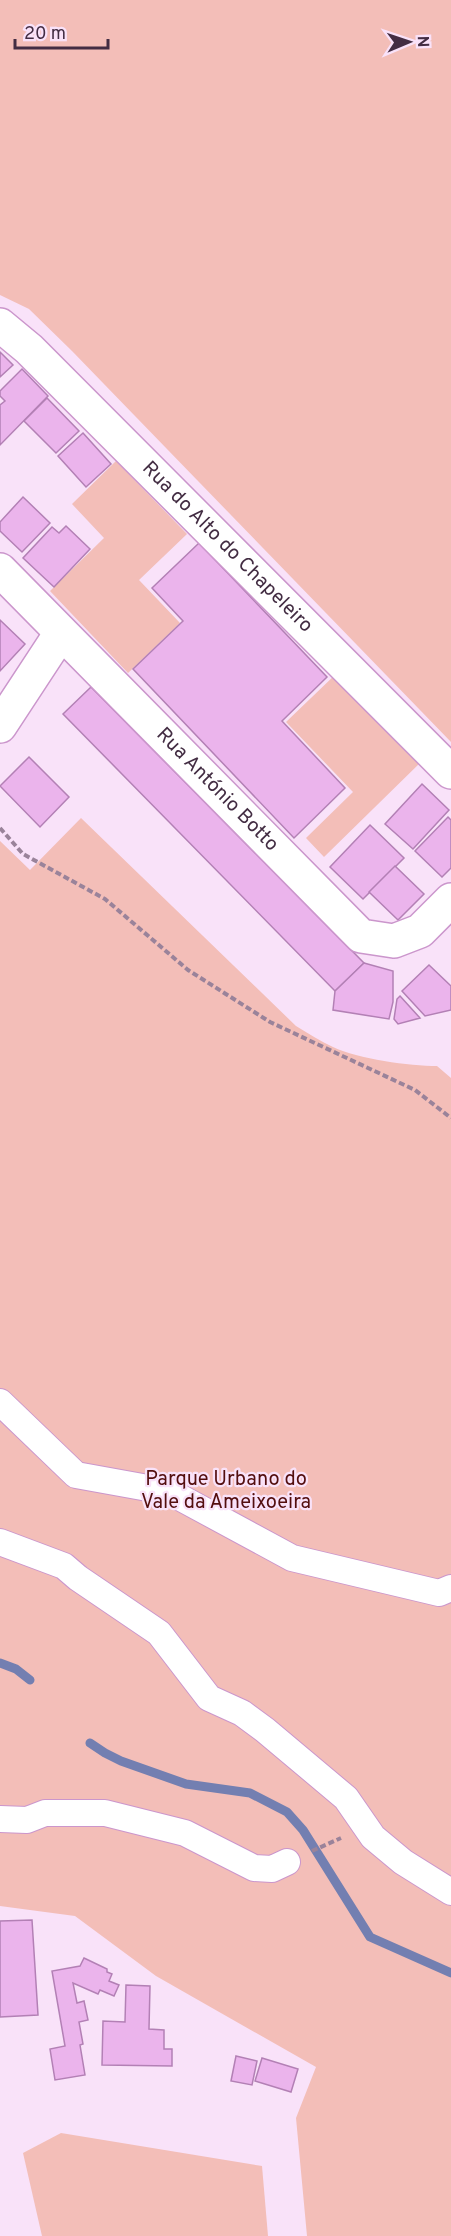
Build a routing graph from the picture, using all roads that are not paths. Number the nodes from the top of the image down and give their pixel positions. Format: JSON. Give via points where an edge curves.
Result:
{"nodes":[{"id":1,"x":0,"y":325,"type":"edge"},
{"id":2,"x":0,"y":570,"type":"edge"},
{"id":3,"x":61,"y":633,"type":"junction"},
{"id":4,"x":0,"y":726,"type":"edge"},
{"id":5,"x":451,"y":772,"type":"edge"},
{"id":6,"x":451,"y":900,"type":"edge"},
{"id":7,"x":0,"y":1402,"type":"edge"},
{"id":8,"x":0,"y":1542,"type":"edge"},
{"id":9,"x":451,"y":1588,"type":"edge"},
{"id":10,"x":0,"y":1819,"type":"edge"},
{"id":11,"x":287,"y":1863,"type":"dead end"},
{"id":12,"x":451,"y":1892,"type":"edge"}],
"edges":[{"from":1,"to":5,"type":"street","name":"Rua do Alto do Chapeleiro","via":[[38,357]]},
{"from":2,"to":3,"type":"street","name":"Rua António Botto"},
{"from":3,"to":4,"type":"street"},
{"from":3,"to":6,"type":"street","name":"Rua António Botto","via":[[362,936],[394,941],[420,931]]},
{"from":7,"to":9,"type":"street","via":[[76,1475],[170,1492],[292,1558],[439,1593]]},
{"from":8,"to":12,"type":"street","via":[[64,1566],[159,1633],[209,1698],[242,1713],[265,1730],[346,1798],[373,1837],[403,1863]]},
{"from":10,"to":11,"type":"street","via":[[27,1820],[45,1813],[105,1813],[185,1833],[254,1868],[272,1869]]}]}
